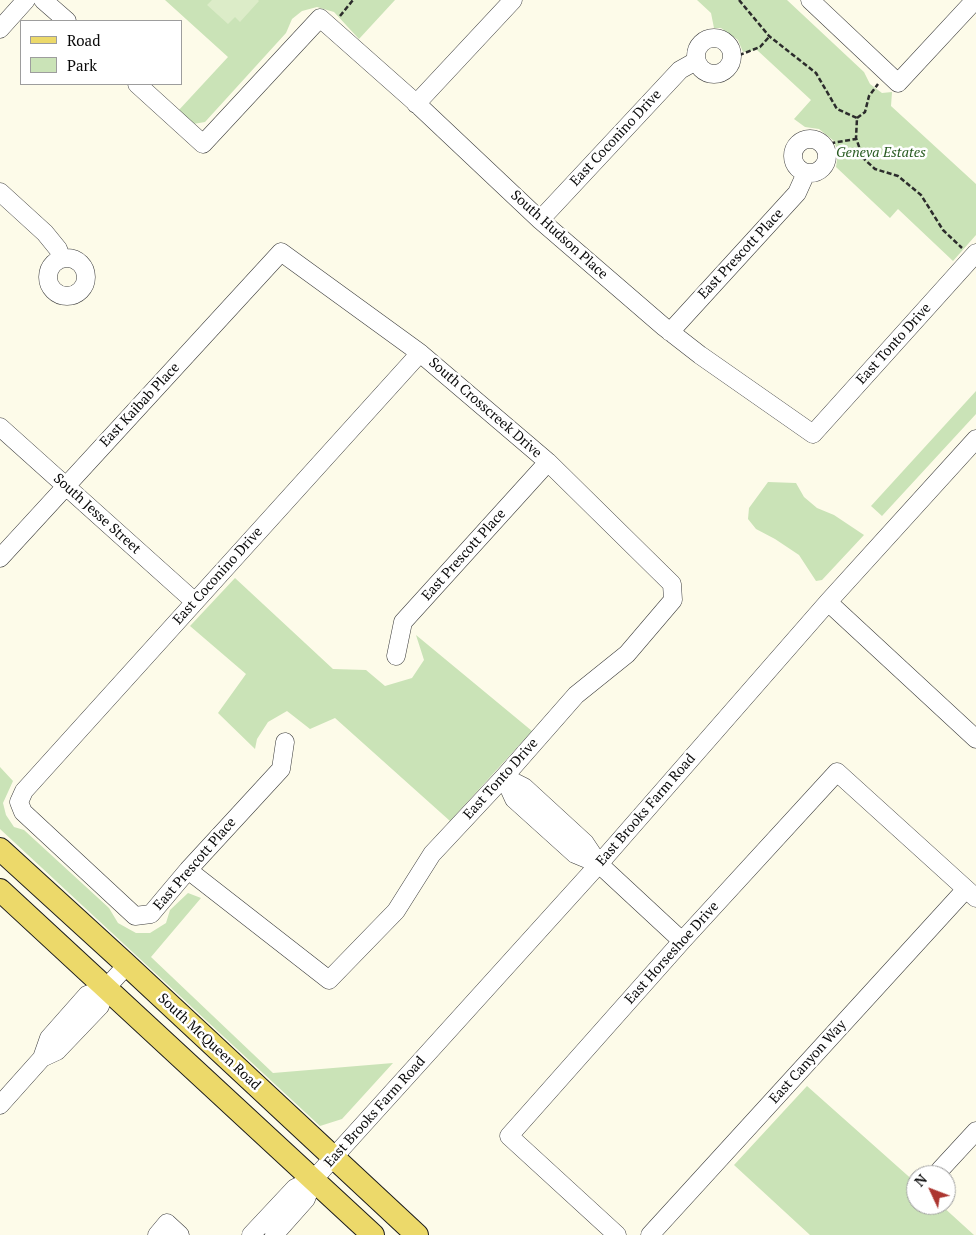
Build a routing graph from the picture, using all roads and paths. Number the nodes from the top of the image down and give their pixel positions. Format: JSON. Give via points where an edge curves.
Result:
{"nodes":[{"id":1,"x":26,"y":0,"type":"edge"},
{"id":2,"x":43,"y":0,"type":"edge"},
{"id":3,"x":353,"y":0,"type":"edge"},
{"id":4,"x":513,"y":0,"type":"edge"},
{"id":5,"x":739,"y":0,"type":"edge"},
{"id":6,"x":810,"y":0,"type":"edge"},
{"id":7,"x":975,"y":0,"type":"edge"},
{"id":8,"x":66,"y":20,"type":"edge"},
{"id":9,"x":325,"y":23,"type":"junction"},
{"id":10,"x":0,"y":29,"type":"edge"},
{"id":11,"x":770,"y":36,"type":"junction"},
{"id":12,"x":732,"y":58,"type":"junction"},
{"id":13,"x":696,"y":62,"type":"junction"},
{"id":14,"x":892,"y":78,"type":"junction"},
{"id":15,"x":137,"y":85,"type":"edge"},
{"id":16,"x":416,"y":104,"type":"junction"},
{"id":17,"x":858,"y":118,"type":"junction"},
{"id":18,"x":856,"y":139,"type":"junction"},
{"id":19,"x":826,"y":150,"type":"junction"},
{"id":20,"x":806,"y":173,"type":"junction"},
{"id":21,"x":0,"y":192,"type":"edge"},
{"id":22,"x":540,"y":220,"type":"junction"},
{"id":23,"x":281,"y":252,"type":"joint"},
{"id":24,"x":974,"y":255,"type":"edge"},
{"id":25,"x":62,"y":259,"type":"dead end"},
{"id":26,"x":670,"y":332,"type":"junction"},
{"id":27,"x":420,"y":353,"type":"junction"},
{"id":28,"x":0,"y":427,"type":"edge"},
{"id":29,"x":813,"y":434,"type":"joint"},
{"id":30,"x":976,"y":439,"type":"edge"},
{"id":31,"x":548,"y":462,"type":"junction"},
{"id":32,"x":65,"y":486,"type":"junction"},
{"id":33,"x":0,"y":558,"type":"edge"},
{"id":34,"x":672,"y":584,"type":"joint"},
{"id":35,"x":195,"y":602,"type":"junction"},
{"id":36,"x":828,"y":602,"type":"junction"},
{"id":37,"x":396,"y":656,"type":"dead end"},
{"id":38,"x":976,"y":739,"type":"edge"},
{"id":39,"x":285,"y":742,"type":"dead end"},
{"id":40,"x":504,"y":777,"type":"junction"},
{"id":41,"x":0,"y":850,"type":"edge"},
{"id":42,"x":599,"y":864,"type":"junction"},
{"id":43,"x":188,"y":870,"type":"junction"},
{"id":44,"x":0,"y":890,"type":"edge"},
{"id":45,"x":971,"y":894,"type":"edge"},
{"id":46,"x":151,"y":914,"type":"joint"},
{"id":47,"x":682,"y":941,"type":"junction"},
{"id":48,"x":127,"y":964,"type":"junction"},
{"id":49,"x":106,"y":988,"type":"junction"},
{"id":50,"x":0,"y":1105,"type":"edge"},
{"id":51,"x":976,"y":1131,"type":"edge"},
{"id":52,"x":334,"y":1157,"type":"junction"},
{"id":53,"x":945,"y":1165,"type":"edge"},
{"id":54,"x":313,"y":1180,"type":"junction"},
{"id":55,"x":162,"y":1229,"type":"edge"},
{"id":56,"x":264,"y":1233,"type":"edge"},
{"id":57,"x":180,"y":1235,"type":"edge"},
{"id":58,"x":373,"y":1235,"type":"edge"},
{"id":59,"x":417,"y":1235,"type":"edge"},
{"id":60,"x":617,"y":1235,"type":"edge"},
{"id":61,"x":650,"y":1235,"type":"edge"}],
"edges":[{"from":1,"to":10,"type":"street"},
{"from":2,"to":8,"type":"street"},
{"from":3,"to":9,"type":"path"},
{"from":4,"to":16,"type":"street"},
{"from":5,"to":11,"type":"path"},
{"from":6,"to":14,"type":"street"},
{"from":7,"to":14,"type":"street"},
{"from":9,"to":15,"type":"street","via":[[203,144]]},
{"from":9,"to":16,"type":"street","name":"South Hudson Place"},
{"from":11,"to":12,"type":"path","via":[[760,47]]},
{"from":11,"to":17,"type":"path","via":[[816,73],[837,109]]},
{"from":12,"to":13,"type":"street","via":[[727,70],[717,74],[703,70]]},
{"from":12,"to":13,"type":"street","via":[[730,46],[714,38],[702,42]]},
{"from":13,"to":22,"type":"street","name":"East Coconino Drive","via":[[680,70]]},
{"from":14,"to":17,"type":"path","via":[[869,96],[864,112]]},
{"from":16,"to":22,"type":"street","name":"South Hudson Place"},
{"from":17,"to":18,"type":"path"},
{"from":18,"to":19,"type":"path","via":[[832,143]]},
{"from":18,"to":24,"type":"path","via":[[863,158],[875,169],[898,176],[920,195],[943,230]]},
{"from":19,"to":20,"type":"street","via":[[824,166],[817,172]]},
{"from":19,"to":20,"type":"street","via":[[812,139],[801,141],[796,146],[793,163]]},
{"from":20,"to":26,"type":"street","name":"East Prescott Place","via":[[797,193]]},
{"from":21,"to":25,"type":"street","via":[[45,234]]},
{"from":22,"to":26,"type":"street","name":"South Hudson Place"},
{"from":23,"to":27,"type":"street","name":"South Crosscreek Drive"},
{"from":23,"to":32,"type":"street","name":"East Kaibab Place"},
{"from":24,"to":29,"type":"street","name":"East Tonto Drive"},
{"from":26,"to":29,"type":"street","name":"South Hudson Place"},
{"from":27,"to":31,"type":"street","name":"South Crosscreek Drive"},
{"from":27,"to":35,"type":"street","name":"East Coconino Drive"},
{"from":28,"to":32,"type":"street","name":"South Jesse Street"},
{"from":30,"to":36,"type":"street","name":"East Brooks Farm Road"},
{"from":31,"to":34,"type":"street","name":"South Crosscreek Drive"},
{"from":31,"to":37,"type":"street","name":"East Prescott Place","via":[[403,622]]},
{"from":32,"to":33,"type":"street","name":"East Kaibab Place"},
{"from":32,"to":35,"type":"street","name":"South Jesse Street"},
{"from":34,"to":40,"type":"street","name":"East Tonto Drive","via":[[673,600],[627,654],[576,695]]},
{"from":35,"to":46,"type":"street","name":"East Coconino Drive","via":[[24,791],[19,802],[23,812],[134,916]]},
{"from":36,"to":38,"type":"street"},
{"from":36,"to":42,"type":"street","name":"East Brooks Farm Road"},
{"from":39,"to":43,"type":"street","name":"East Prescott Place","via":[[280,769]]},
{"from":40,"to":42,"type":"street","via":[[514,799],[527,811],[575,854]]},
{"from":40,"to":43,"type":"street","name":"East Tonto Drive","via":[[432,854],[396,911],[329,980]]},
{"from":41,"to":48,"type":"main road","name":"South McQueen Road"},
{"from":42,"to":47,"type":"street"},
{"from":42,"to":52,"type":"street","name":"East Brooks Farm Road"},
{"from":43,"to":46,"type":"street","name":"East Prescott Place"},
{"from":44,"to":49,"type":"main road"},
{"from":45,"to":47,"type":"street","name":"East Horseshoe Drive","via":[[837,772]]},
{"from":45,"to":61,"type":"street","name":"East Canyon Way"},
{"from":47,"to":60,"type":"street","name":"East Horseshoe Drive","via":[[509,1136]]},
{"from":48,"to":49,"type":"street"},
{"from":48,"to":52,"type":"main road","name":"South McQueen Road"},
{"from":49,"to":50,"type":"street","via":[[100,1006],[68,1029],[57,1051],[42,1058]]},
{"from":49,"to":54,"type":"main road"},
{"from":51,"to":53,"type":"street"},
{"from":52,"to":54,"type":"street","name":"East Brooks Farm Road"},
{"from":52,"to":59,"type":"main road","name":"South McQueen Road"},
{"from":54,"to":56,"type":"street","name":"East Brooks Farm Road","via":[[295,1188]]},
{"from":54,"to":58,"type":"main road"},
{"from":55,"to":57,"type":"street"}]}
